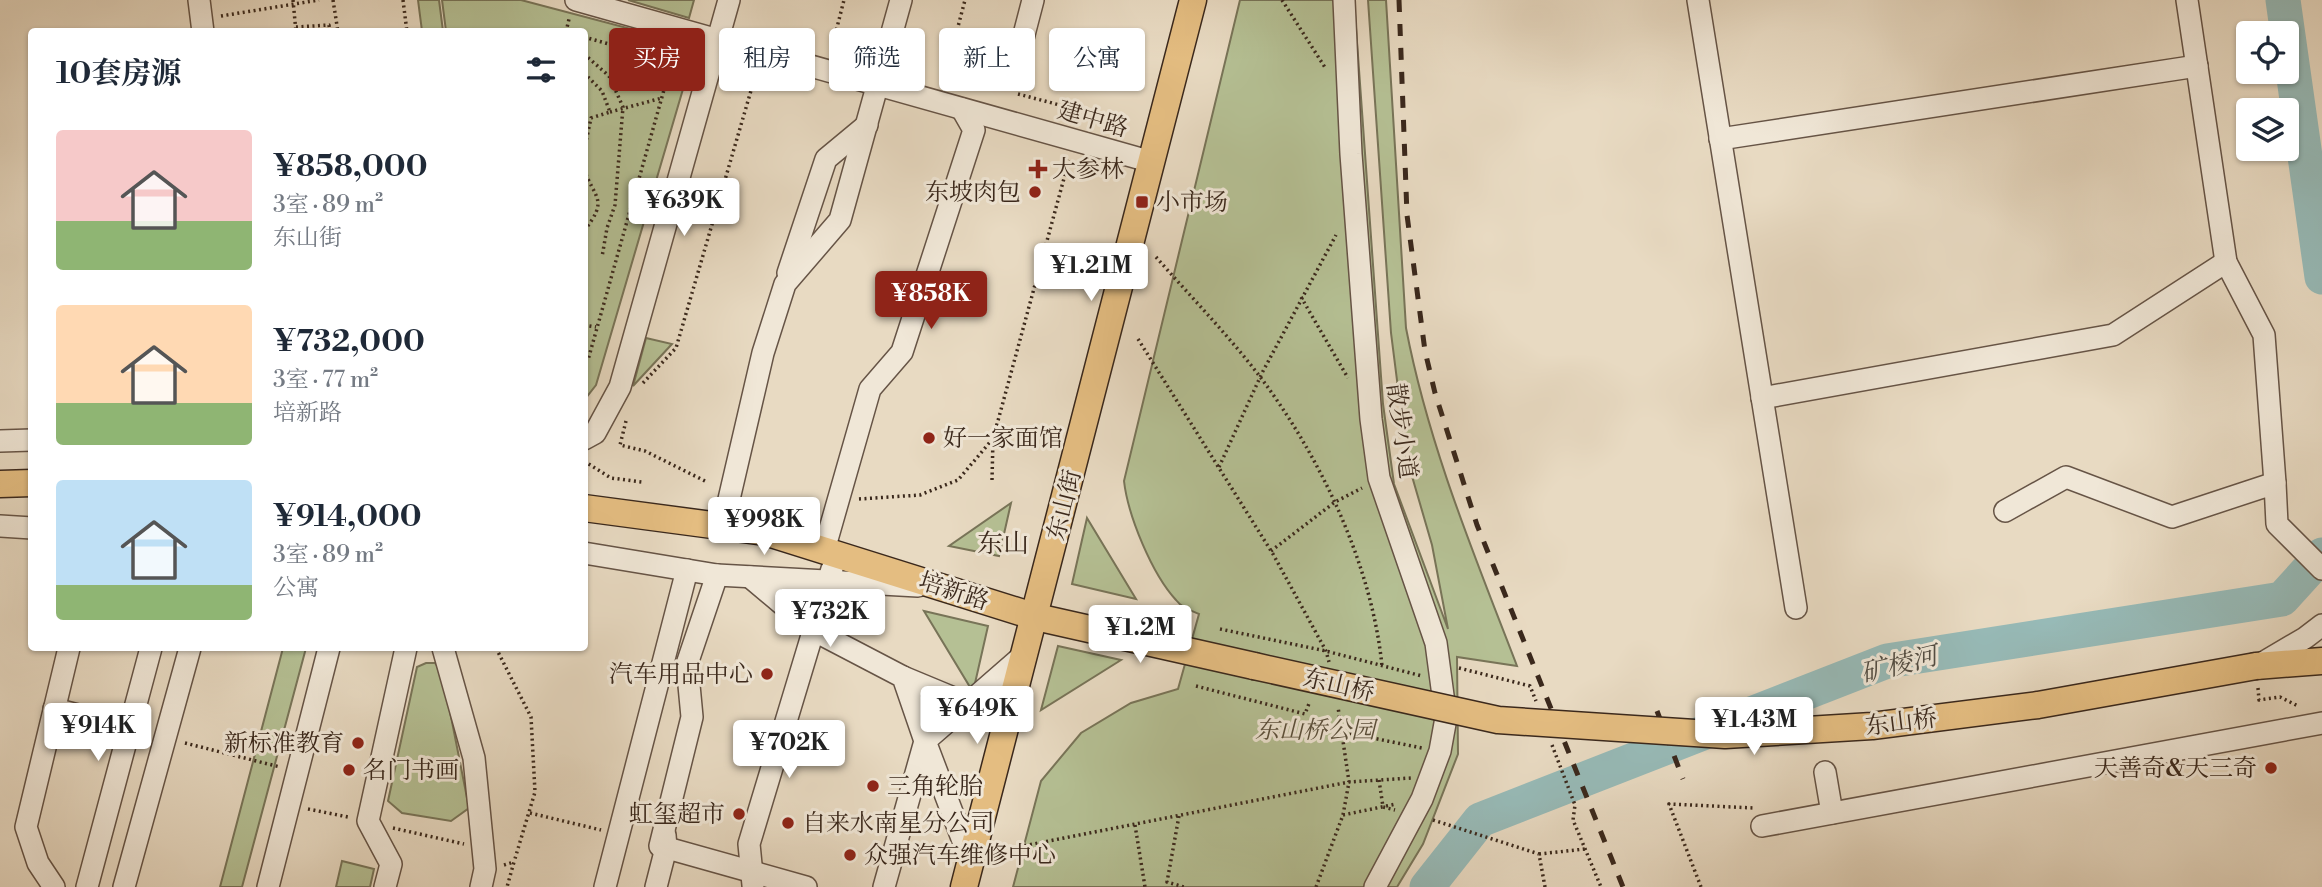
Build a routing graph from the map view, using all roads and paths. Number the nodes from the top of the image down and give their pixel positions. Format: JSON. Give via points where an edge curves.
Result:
{"nodes":[{"id":1,"x":319,"y":0,"type":"edge"},
{"id":2,"x":333,"y":0,"type":"edge"},
{"id":3,"x":403,"y":0,"type":"edge"},
{"id":4,"x":576,"y":0,"type":"edge"},
{"id":5,"x":729,"y":0,"type":"edge"},
{"id":6,"x":844,"y":0,"type":"edge"},
{"id":7,"x":901,"y":0,"type":"edge"},
{"id":8,"x":965,"y":0,"type":"edge"},
{"id":9,"x":1033,"y":0,"type":"edge"},
{"id":10,"x":1193,"y":0,"type":"edge"},
{"id":11,"x":1282,"y":0,"type":"edge"},
{"id":12,"x":1344,"y":0,"type":"edge"},
{"id":13,"x":1698,"y":0,"type":"edge"},
{"id":14,"x":2187,"y":0,"type":"edge"},
{"id":15,"x":293,"y":2,"type":"edge"},
{"id":16,"x":201,"y":17,"type":"edge"},
{"id":17,"x":296,"y":28,"type":"edge"},
{"id":18,"x":304,"y":28,"type":"edge"},
{"id":19,"x":329,"y":28,"type":"edge"},
{"id":20,"x":337,"y":28,"type":"edge"},
{"id":21,"x":406,"y":28,"type":"edge"},
{"id":22,"x":894,"y":28,"type":"edge"},
{"id":23,"x":1026,"y":28,"type":"edge"},
{"id":24,"x":588,"y":38,"type":"edge"},
{"id":25,"x":718,"y":40,"type":"junction"},
{"id":26,"x":588,"y":58,"type":"edge"},
{"id":27,"x":2197,"y":66,"type":"junction"},
{"id":28,"x":1327,"y":69,"type":"dead end"},
{"id":29,"x":826,"y":71,"type":"junction"},
{"id":30,"x":829,"y":72,"type":"edge"},
{"id":31,"x":588,"y":77,"type":"edge"},
{"id":32,"x":751,"y":91,"type":"edge"},
{"id":33,"x":877,"y":91,"type":"edge"},
{"id":34,"x":897,"y":91,"type":"edge"},
{"id":35,"x":1035,"y":91,"type":"edge"},
{"id":36,"x":662,"y":98,"type":"junction"},
{"id":37,"x":623,"y":107,"type":"junction"},
{"id":38,"x":962,"y":109,"type":"junction"},
{"id":39,"x":610,"y":112,"type":"junction"},
{"id":40,"x":1090,"y":113,"type":"dead end"},
{"id":41,"x":867,"y":125,"type":"junction"},
{"id":42,"x":588,"y":134,"type":"edge"},
{"id":43,"x":1720,"y":139,"type":"junction"},
{"id":44,"x":1073,"y":141,"type":"junction"},
{"id":45,"x":1152,"y":163,"type":"junction"},
{"id":46,"x":588,"y":177,"type":"edge"},
{"id":47,"x":1355,"y":202,"type":"junction"},
{"id":48,"x":588,"y":225,"type":"edge"},
{"id":49,"x":602,"y":257,"type":"dead end"},
{"id":50,"x":1156,"y":257,"type":"dead end"},
{"id":51,"x":2227,"y":262,"type":"junction"},
{"id":52,"x":785,"y":284,"type":"junction"},
{"id":53,"x":1301,"y":296,"type":"junction"},
{"id":54,"x":588,"y":326,"type":"edge"},
{"id":55,"x":597,"y":327,"type":"junction"},
{"id":56,"x":1138,"y":339,"type":"dead end"},
{"id":57,"x":588,"y":360,"type":"dead end"},
{"id":58,"x":1260,"y":377,"type":"junction"},
{"id":59,"x":640,"y":386,"type":"dead end"},
{"id":60,"x":1352,"y":386,"type":"dead end"},
{"id":61,"x":1762,"y":398,"type":"junction"},
{"id":62,"x":626,"y":420,"type":"dead end"},
{"id":63,"x":588,"y":437,"type":"edge"},
{"id":64,"x":993,"y":439,"type":"junction"},
{"id":65,"x":28,"y":440,"type":"edge"},
{"id":66,"x":0,"y":441,"type":"edge"},
{"id":67,"x":1212,"y":456,"type":"dead end"},
{"id":68,"x":588,"y":464,"type":"edge"},
{"id":69,"x":1219,"y":467,"type":"dead end"},
{"id":70,"x":1379,"y":478,"type":"junction"},
{"id":71,"x":992,"y":480,"type":"dead end"},
{"id":72,"x":642,"y":482,"type":"dead end"},
{"id":73,"x":707,"y":482,"type":"dead end"},
{"id":74,"x":28,"y":483,"type":"edge"},
{"id":75,"x":2274,"y":483,"type":"junction"},
{"id":76,"x":0,"y":484,"type":"edge"},
{"id":77,"x":838,"y":500,"type":"junction"},
{"id":78,"x":1335,"y":502,"type":"junction"},
{"id":79,"x":588,"y":508,"type":"edge"},
{"id":80,"x":2005,"y":511,"type":"dead end"},
{"id":81,"x":723,"y":525,"type":"junction"},
{"id":82,"x":0,"y":526,"type":"edge"},
{"id":83,"x":28,"y":528,"type":"edge"},
{"id":84,"x":1271,"y":551,"type":"dead end"},
{"id":85,"x":830,"y":552,"type":"junction"},
{"id":86,"x":588,"y":554,"type":"edge"},
{"id":87,"x":2322,"y":569,"type":"edge"},
{"id":88,"x":687,"y":570,"type":"junction"},
{"id":89,"x":717,"y":575,"type":"junction"},
{"id":90,"x":750,"y":577,"type":"junction"},
{"id":91,"x":828,"y":582,"type":"junction"},
{"id":92,"x":941,"y":588,"type":"junction"},
{"id":93,"x":1796,"y":608,"type":"dead end"},
{"id":94,"x":1036,"y":617,"type":"junction"},
{"id":95,"x":2322,"y":625,"type":"edge"},
{"id":96,"x":1220,"y":629,"type":"dead end"},
{"id":97,"x":813,"y":630,"type":"junction"},
{"id":98,"x":68,"y":651,"type":"edge"},
{"id":99,"x":150,"y":651,"type":"edge"},
{"id":100,"x":189,"y":651,"type":"edge"},
{"id":101,"x":327,"y":651,"type":"edge"},
{"id":102,"x":405,"y":651,"type":"edge"},
{"id":103,"x":444,"y":651,"type":"edge"},
{"id":104,"x":498,"y":651,"type":"edge"},
{"id":105,"x":1026,"y":653,"type":"junction"},
{"id":106,"x":2322,"y":661,"type":"edge"},
{"id":107,"x":1254,"y":666,"type":"joint"},
{"id":108,"x":1382,"y":666,"type":"junction"},
{"id":109,"x":1442,"y":673,"type":"junction"},
{"id":110,"x":903,"y":677,"type":"junction"},
{"id":111,"x":2257,"y":677,"type":"junction"},
{"id":112,"x":1196,"y":686,"type":"dead end"},
{"id":113,"x":2280,"y":697,"type":"dead end"},
{"id":114,"x":968,"y":704,"type":"junction"},
{"id":115,"x":1538,"y":707,"type":"dead end"},
{"id":116,"x":54,"y":709,"type":"junction"},
{"id":117,"x":1306,"y":714,"type":"dead end"},
{"id":118,"x":2322,"y":723,"type":"edge"},
{"id":119,"x":129,"y":728,"type":"junction"},
{"id":120,"x":1328,"y":729,"type":"dead end"},
{"id":121,"x":165,"y":738,"type":"junction"},
{"id":122,"x":925,"y":741,"type":"junction"},
{"id":123,"x":1551,"y":743,"type":"dead end"},
{"id":124,"x":1440,"y":751,"type":"junction"},
{"id":125,"x":275,"y":765,"type":"dead end"},
{"id":126,"x":1825,"y":772,"type":"dead end"},
{"id":127,"x":1431,"y":776,"type":"junction"},
{"id":128,"x":1422,"y":799,"type":"junction"},
{"id":129,"x":289,"y":806,"type":"junction"},
{"id":130,"x":529,"y":813,"type":"junction"},
{"id":131,"x":1832,"y":813,"type":"junction"},
{"id":132,"x":1343,"y":815,"type":"dead end"},
{"id":133,"x":1179,"y":816,"type":"junction"},
{"id":134,"x":1762,"y":817,"type":"joint"},
{"id":135,"x":368,"y":821,"type":"junction"},
{"id":136,"x":1135,"y":825,"type":"junction"},
{"id":137,"x":1447,"y":825,"type":"dead end"},
{"id":138,"x":397,"y":829,"type":"dead end"},
{"id":139,"x":619,"y":834,"type":"junction"},
{"id":140,"x":455,"y":842,"type":"dead end"},
{"id":141,"x":666,"y":848,"type":"junction"},
{"id":142,"x":1586,"y":849,"type":"junction"},
{"id":143,"x":1003,"y":850,"type":"dead end"},
{"id":144,"x":1539,"y":854,"type":"junction"},
{"id":145,"x":514,"y":862,"type":"dead end"},
{"id":146,"x":967,"y":874,"type":"edge"},
{"id":147,"x":752,"y":880,"type":"edge"},
{"id":148,"x":1167,"y":884,"type":"edge"},
{"id":149,"x":795,"y":886,"type":"edge"},
{"id":150,"x":54,"y":887,"type":"edge"},
{"id":151,"x":87,"y":887,"type":"edge"},
{"id":152,"x":124,"y":887,"type":"edge"},
{"id":153,"x":268,"y":887,"type":"edge"},
{"id":154,"x":385,"y":887,"type":"edge"},
{"id":155,"x":481,"y":887,"type":"edge"},
{"id":156,"x":606,"y":887,"type":"edge"},
{"id":157,"x":656,"y":887,"type":"edge"},
{"id":158,"x":884,"y":887,"type":"edge"},
{"id":159,"x":1145,"y":887,"type":"edge"},
{"id":160,"x":1184,"y":887,"type":"edge"},
{"id":161,"x":1375,"y":887,"type":"edge"},
{"id":162,"x":1545,"y":887,"type":"edge"},
{"id":163,"x":1601,"y":887,"type":"edge"},
{"id":164,"x":1701,"y":887,"type":"edge"}],
"edges":[{"from":1,"to":15,"type":"path"},
{"from":2,"to":20,"type":"path"},
{"from":3,"to":21,"type":"path"},
{"from":4,"to":25,"type":"street","name":"建中路"},
{"from":5,"to":25,"type":"street"},
{"from":6,"to":29,"type":"path"},
{"from":7,"to":22,"type":"street"},
{"from":8,"to":38,"type":"path","via":[[944,80]]},
{"from":9,"to":23,"type":"street"},
{"from":10,"to":45,"type":"main road","name":"东山街"},
{"from":11,"to":28,"type":"path"},
{"from":12,"to":47,"type":"street","name":"散步小道"},
{"from":13,"to":43,"type":"street"},
{"from":14,"to":27,"type":"street"},
{"from":15,"to":16,"type":"path"},
{"from":15,"to":17,"type":"path"},
{"from":18,"to":19,"type":"path"},
{"from":24,"to":36,"type":"path","via":[[662,59],[669,72]]},
{"from":25,"to":29,"type":"street","name":"建中路"},
{"from":25,"to":63,"type":"street","via":[[620,387],[595,433]]},
{"from":26,"to":37,"type":"path","via":[[609,76]]},
{"from":27,"to":43,"type":"street"},
{"from":27,"to":51,"type":"street"},
{"from":29,"to":30,"type":"street","name":"建中路"},
{"from":31,"to":39,"type":"path","via":[[602,91]]},
{"from":32,"to":59,"type":"path","via":[[676,348]]},
{"from":33,"to":41,"type":"street"},
{"from":34,"to":38,"type":"street","name":"建中路"},
{"from":35,"to":40,"type":"path"},
{"from":36,"to":37,"type":"path"},
{"from":36,"to":55,"type":"path"},
{"from":37,"to":39,"type":"path"},
{"from":37,"to":49,"type":"path","via":[[615,205]]},
{"from":38,"to":44,"type":"street","name":"建中路"},
{"from":38,"to":77,"type":"street","via":[[974,130],[902,352],[870,388]]},
{"from":39,"to":42,"type":"path","via":[[592,118]]},
{"from":41,"to":52,"type":"street","via":[[840,220]]},
{"from":41,"to":52,"type":"street","via":[[826,159]]},
{"from":43,"to":61,"type":"street"},
{"from":44,"to":45,"type":"street","name":"建中路"},
{"from":44,"to":64,"type":"path"},
{"from":45,"to":94,"type":"main road","name":"东山街"},
{"from":46,"to":48,"type":"path","via":[[600,207]]},
{"from":47,"to":53,"type":"path"},
{"from":47,"to":70,"type":"street","name":"散步小道"},
{"from":50,"to":58,"type":"path"},
{"from":51,"to":61,"type":"street","via":[[2113,335]]},
{"from":51,"to":75,"type":"street","via":[[2264,335]]},
{"from":52,"to":81,"type":"street","via":[[763,353]]},
{"from":53,"to":58,"type":"path"},
{"from":53,"to":60,"type":"path"},
{"from":54,"to":55,"type":"path"},
{"from":55,"to":57,"type":"path"},
{"from":56,"to":67,"type":"path"},
{"from":58,"to":69,"type":"path"},
{"from":58,"to":78,"type":"path","via":[[1301,437]]},
{"from":61,"to":93,"type":"street"},
{"from":62,"to":73,"type":"path","via":[[620,445],[645,451]]},
{"from":64,"to":71,"type":"path"},
{"from":64,"to":77,"type":"path","via":[[958,480],[920,495]]},
{"from":65,"to":66,"type":"street"},
{"from":68,"to":72,"type":"path","via":[[611,478]]},
{"from":70,"to":78,"type":"path"},
{"from":70,"to":109,"type":"street","name":"散步小道","via":[[1417,579]]},
{"from":74,"to":76,"type":"main road"},
{"from":75,"to":80,"type":"street","via":[[2172,517],[2066,477]]},
{"from":75,"to":87,"type":"street","via":[[2277,524]]},
{"from":77,"to":85,"type":"street"},
{"from":78,"to":84,"type":"path"},
{"from":78,"to":108,"type":"path","via":[[1380,641]]},
{"from":79,"to":81,"type":"main road","name":"培新路"},
{"from":81,"to":85,"type":"main road","name":"培新路"},
{"from":82,"to":83,"type":"street"},
{"from":85,"to":91,"type":"street"},
{"from":85,"to":92,"type":"main road","name":"培新路"},
{"from":86,"to":88,"type":"street"},
{"from":88,"to":89,"type":"street"},
{"from":88,"to":139,"type":"street"},
{"from":89,"to":90,"type":"street"},
{"from":89,"to":141,"type":"street","via":[[687,664],[692,717],[665,826]]},
{"from":90,"to":91,"type":"street"},
{"from":90,"to":97,"type":"street"},
{"from":91,"to":92,"type":"street"},
{"from":91,"to":97,"type":"street"},
{"from":92,"to":94,"type":"main road","name":"培新路"},
{"from":94,"to":105,"type":"main road","name":"东山街"},
{"from":94,"to":107,"type":"main road","name":"培新路"},
{"from":95,"to":111,"type":"street"},
{"from":96,"to":108,"type":"path"},
{"from":97,"to":110,"type":"street"},
{"from":97,"to":147,"type":"street","via":[[749,844]]},
{"from":98,"to":116,"type":"street"},
{"from":99,"to":119,"type":"street"},
{"from":100,"to":121,"type":"street"},
{"from":101,"to":129,"type":"street"},
{"from":102,"to":135,"type":"street"},
{"from":103,"to":155,"type":"street","via":[[474,758],[485,869]]},
{"from":104,"to":130,"type":"path","via":[[531,717],[535,792]]},
{"from":105,"to":114,"type":"street"},
{"from":105,"to":146,"type":"main road","name":"东山街"},
{"from":106,"to":111,"type":"main road","name":"东山桥","via":[[2288,661]]},
{"from":107,"to":111,"type":"main road","name":"东山桥","bridge":true,"via":[[1498,720],[1725,736],[1872,726]]},
{"from":108,"to":109,"type":"path"},
{"from":109,"to":115,"type":"path","via":[[1530,686]]},
{"from":109,"to":124,"type":"street","name":"散步小道","via":[[1446,718]]},
{"from":110,"to":114,"type":"street"},
{"from":110,"to":122,"type":"street"},
{"from":111,"to":113,"type":"path","via":[[2259,700]]},
{"from":112,"to":117,"type":"path"},
{"from":114,"to":122,"type":"street"},
{"from":116,"to":119,"type":"street"},
{"from":116,"to":150,"type":"street","via":[[26,827],[38,863]]},
{"from":118,"to":131,"type":"street"},
{"from":119,"to":151,"type":"street"},
{"from":120,"to":124,"type":"path"},
{"from":121,"to":125,"type":"path"},
{"from":121,"to":152,"type":"street"},
{"from":122,"to":146,"type":"street"},
{"from":122,"to":158,"type":"street"},
{"from":123,"to":142,"type":"path"},
{"from":124,"to":127,"type":"street","name":"散步小道"},
{"from":126,"to":131,"type":"street"},
{"from":127,"to":128,"type":"street","name":"散步小道"},
{"from":127,"to":133,"type":"path","via":[[1349,782]]},
{"from":128,"to":132,"type":"path"},
{"from":128,"to":161,"type":"street","name":"散步小道"},
{"from":129,"to":135,"type":"path"},
{"from":129,"to":153,"type":"street"},
{"from":130,"to":139,"type":"path"},
{"from":130,"to":145,"type":"path"},
{"from":131,"to":134,"type":"street"},
{"from":133,"to":136,"type":"path"},
{"from":133,"to":148,"type":"path"},
{"from":134,"to":164,"type":"path","via":[[1669,804]]},
{"from":135,"to":154,"type":"street","via":[[391,864]]},
{"from":136,"to":143,"type":"path"},
{"from":136,"to":159,"type":"path"},
{"from":137,"to":144,"type":"path"},
{"from":138,"to":140,"type":"path"},
{"from":139,"to":156,"type":"street"},
{"from":141,"to":147,"type":"street"},
{"from":141,"to":157,"type":"street"},
{"from":142,"to":144,"type":"path"},
{"from":142,"to":163,"type":"path"},
{"from":144,"to":162,"type":"path"},
{"from":147,"to":149,"type":"street"},
{"from":148,"to":160,"type":"path"}]}
